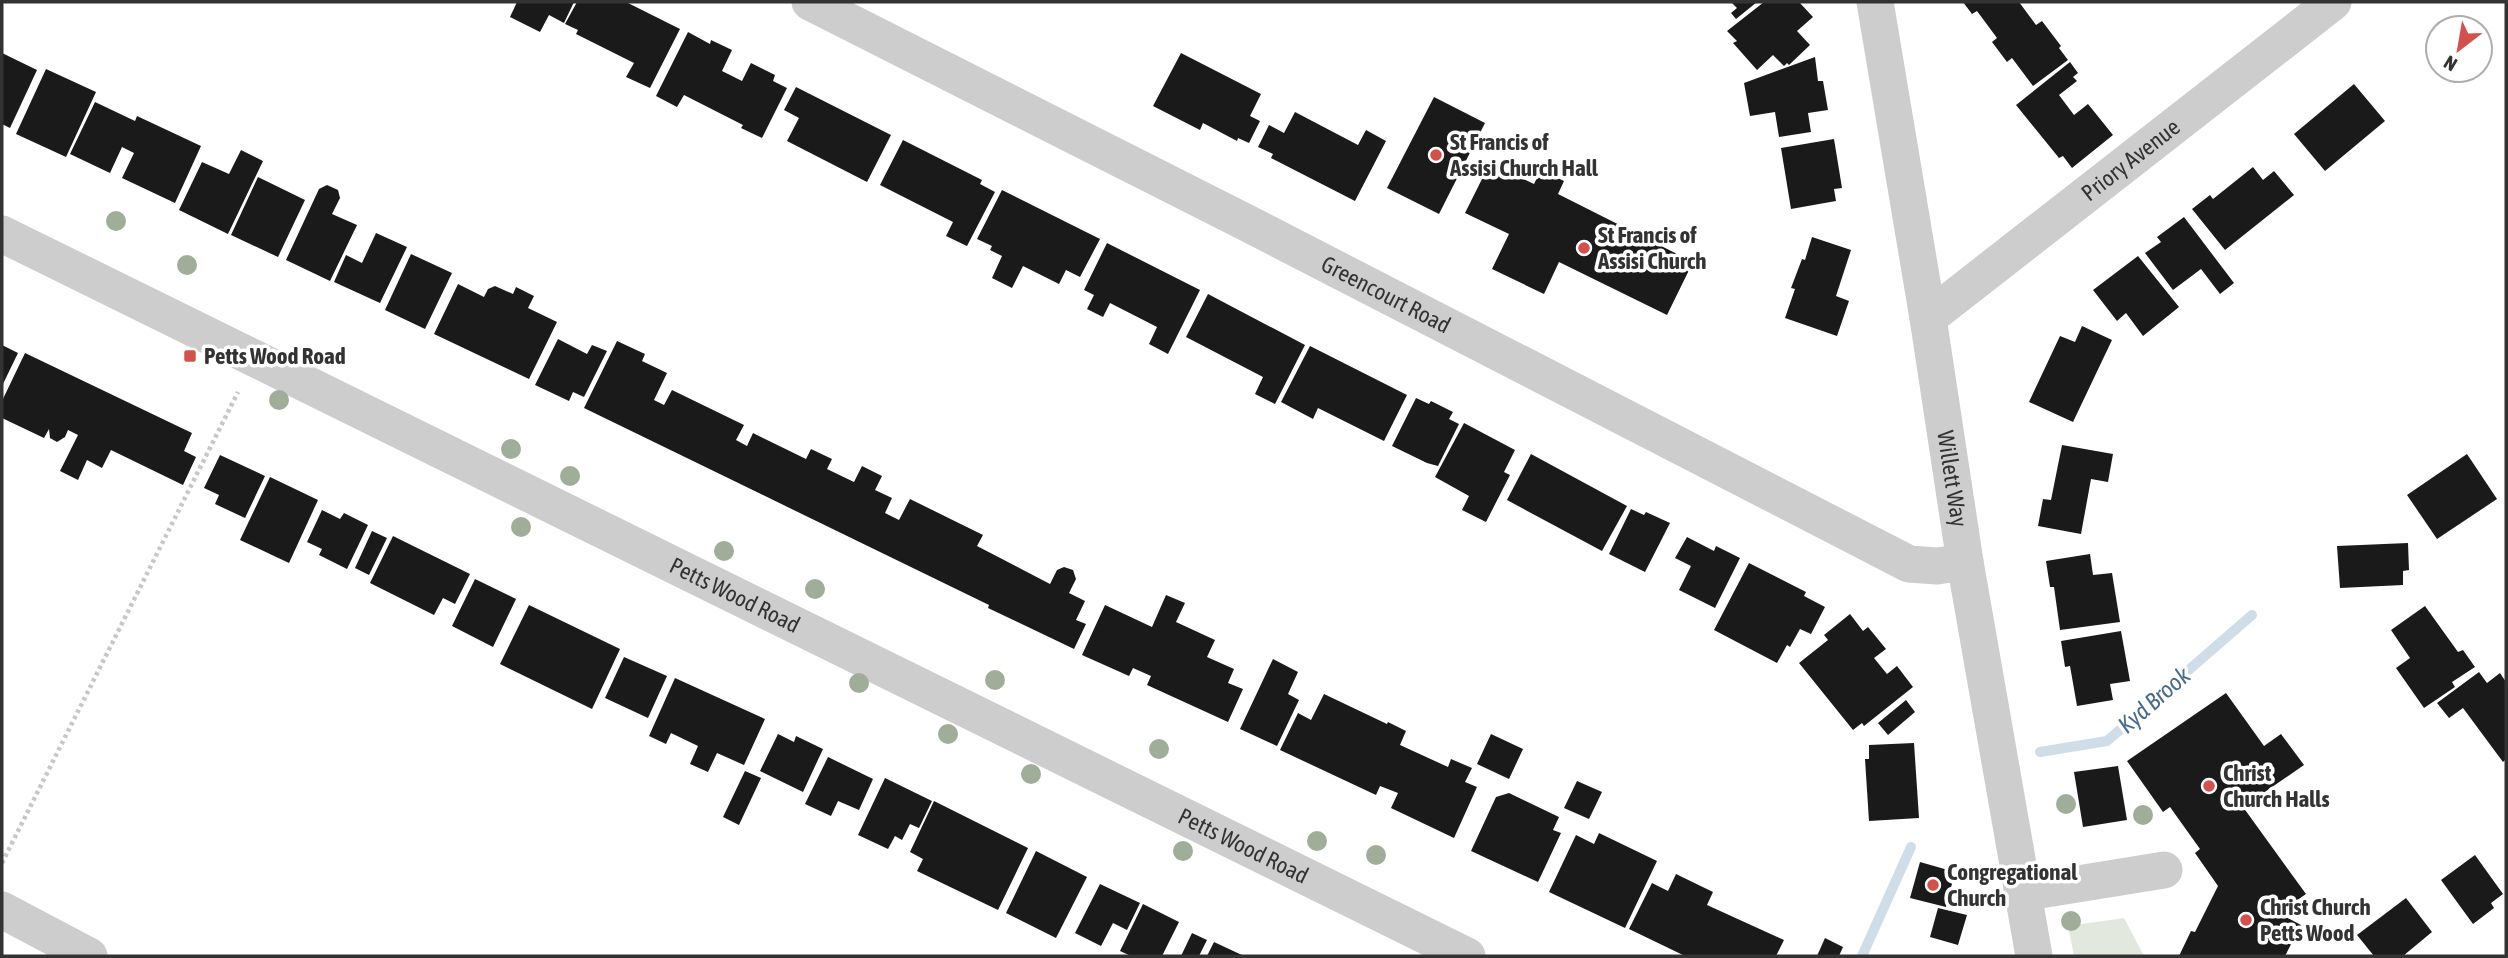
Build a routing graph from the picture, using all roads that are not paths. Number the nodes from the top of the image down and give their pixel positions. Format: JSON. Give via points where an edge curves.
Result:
{"nodes":[{"id":1,"x":810,"y":2,"type":"edge"},
{"id":2,"x":1875,"y":2,"type":"edge"},
{"id":3,"x":2333,"y":2,"type":"edge"},
{"id":4,"x":2,"y":234,"type":"edge"},
{"id":5,"x":1928,"y":318,"type":"junction"},
{"id":6,"x":1965,"y":562,"type":"junction"},
{"id":7,"x":2164,"y":870,"type":"dead end"},
{"id":8,"x":2022,"y":893,"type":"junction"},
{"id":9,"x":2,"y":910,"type":"edge"},
{"id":10,"x":89,"y":956,"type":"edge"},
{"id":11,"x":1467,"y":956,"type":"edge"},
{"id":12,"x":2034,"y":956,"type":"edge"}],
"edges":[{"from":1,"to":6,"type":"street","name":"Greencourt Road","via":[[1909,564]]},
{"from":2,"to":5,"type":"street","name":"Willett Way"},
{"from":3,"to":5,"type":"street","name":"Priory Avenue"},
{"from":4,"to":11,"type":"street","name":"Petts Wood Road"},
{"from":5,"to":6,"type":"street","name":"Willett Way"},
{"from":6,"to":8,"type":"street","name":"Willett Way"},
{"from":7,"to":8,"type":"street"},
{"from":8,"to":12,"type":"street","name":"Willett Way"},
{"from":9,"to":10,"type":"street"}]}
